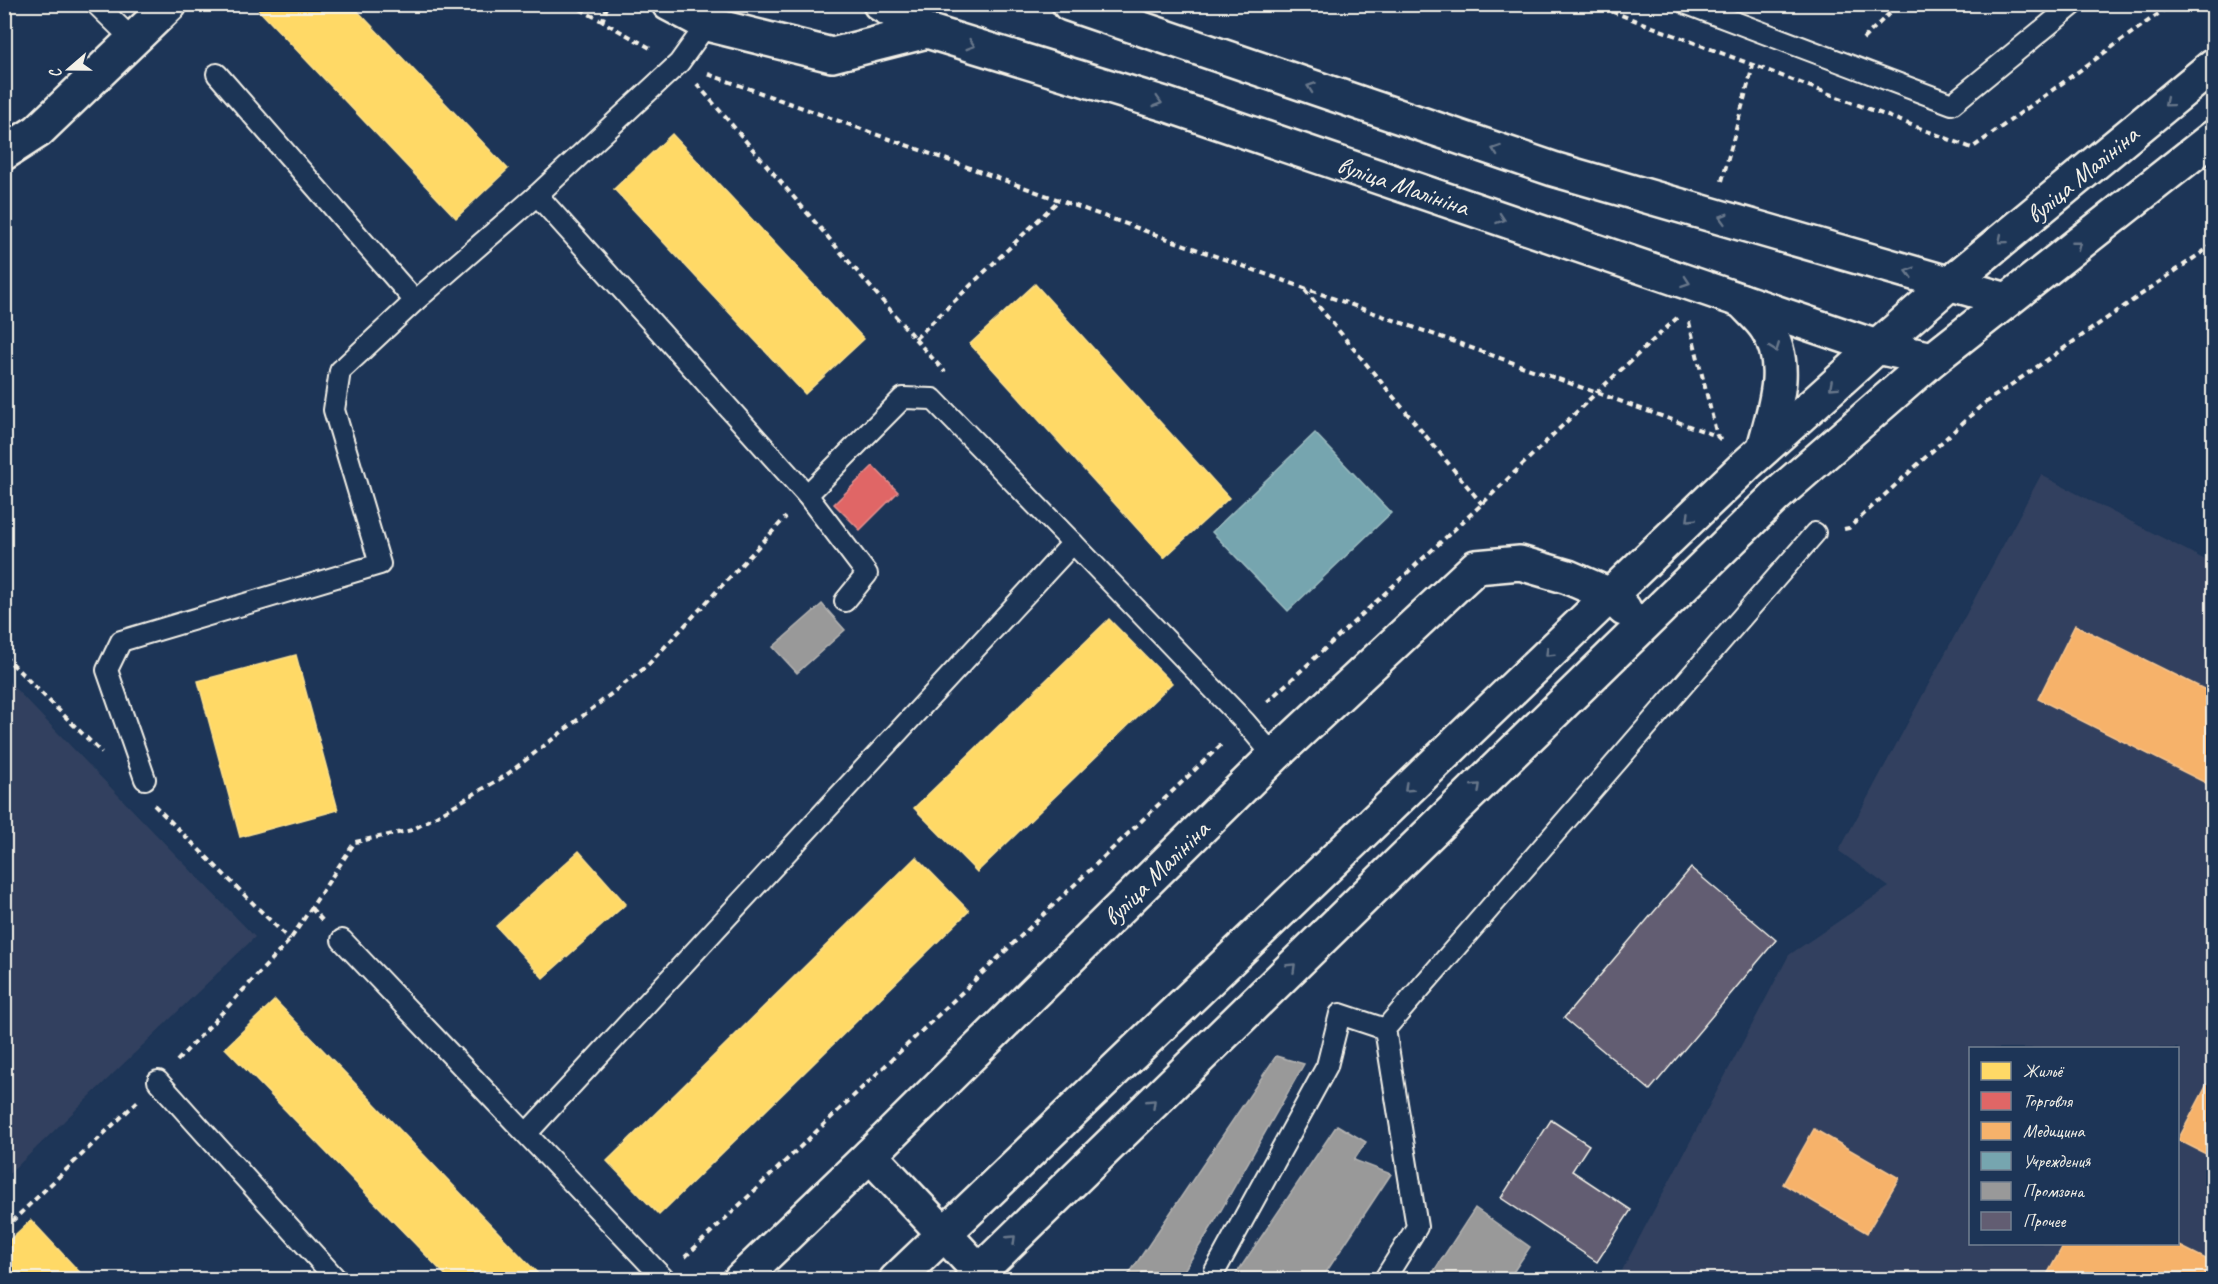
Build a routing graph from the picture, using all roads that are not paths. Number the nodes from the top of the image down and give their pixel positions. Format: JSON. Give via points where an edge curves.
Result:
{"nodes":[{"id":1,"x":96,"y":4,"type":"edge"},
{"id":2,"x":170,"y":4,"type":"edge"},
{"id":3,"x":669,"y":4,"type":"edge"},
{"id":4,"x":880,"y":4,"type":"edge"},
{"id":5,"x":1069,"y":4,"type":"edge"},
{"id":6,"x":1687,"y":4,"type":"edge"},
{"id":7,"x":2073,"y":4,"type":"edge"},
{"id":8,"x":707,"y":24,"type":"junction"},
{"id":9,"x":927,"y":31,"type":"junction"},
{"id":10,"x":132,"y":39,"type":"junction"},
{"id":11,"x":2214,"y":65,"type":"edge"},
{"id":12,"x":217,"y":74,"type":"dead end"},
{"id":13,"x":2214,"y":137,"type":"edge"},
{"id":14,"x":4,"y":153,"type":"edge"},
{"id":15,"x":537,"y":195,"type":"junction"},
{"id":16,"x":1950,"y":283,"type":"junction"},
{"id":17,"x":2007,"y":300,"type":"junction"},
{"id":18,"x":414,"y":301,"type":"junction"},
{"id":19,"x":1742,"y":301,"type":"junction"},
{"id":20,"x":1876,"y":347,"type":"junction"},
{"id":21,"x":1933,"y":359,"type":"junction"},
{"id":22,"x":1755,"y":456,"type":"junction"},
{"id":23,"x":807,"y":495,"type":"junction"},
{"id":24,"x":1815,"y":533,"type":"road end"},
{"id":25,"x":1073,"y":543,"type":"junction"},
{"id":26,"x":1610,"y":595,"type":"junction"},
{"id":27,"x":845,"y":601,"type":"dead end"},
{"id":28,"x":1641,"y":627,"type":"junction"},
{"id":29,"x":1274,"y":756,"type":"junction"},
{"id":30,"x":145,"y":778,"type":"dead end"},
{"id":31,"x":342,"y":940,"type":"dead end"},
{"id":32,"x":1385,"y":1029,"type":"junction"},
{"id":33,"x":158,"y":1082,"type":"dead end"},
{"id":34,"x":527,"y":1133,"type":"junction"},
{"id":35,"x":870,"y":1155,"type":"junction"},
{"id":36,"x":944,"y":1233,"type":"junction"},
{"id":37,"x":1215,"y":1271,"type":"dead end"},
{"id":38,"x":975,"y":1275,"type":"edge"},
{"id":39,"x":337,"y":1280,"type":"edge"},
{"id":40,"x":665,"y":1280,"type":"edge"},
{"id":41,"x":741,"y":1280,"type":"edge"},
{"id":42,"x":896,"y":1280,"type":"edge"},
{"id":43,"x":1384,"y":1280,"type":"edge"}],
"edges":[{"from":1,"to":10,"type":"lane"},
{"from":2,"to":10,"type":"street"},
{"from":3,"to":8,"type":"street"},
{"from":4,"to":9,"type":"street","name":"вуліца Малініна"},
{"from":16,"to":5,"type":"street","one_way":true,"via":[[1553,169]]},
{"from":6,"to":7,"type":"lane","via":[[1952,104]]},
{"from":8,"to":9,"type":"street","via":[[832,55]]},
{"from":8,"to":15,"type":"lane","via":[[679,63]]},
{"from":9,"to":19,"type":"street","name":"вуліца Малініна","one_way":true,"via":[[1165,104]]},
{"from":10,"to":14,"type":"street","via":[[38,131]]},
{"from":11,"to":16,"type":"street","name":"вуліца Малініна","one_way":true},
{"from":12,"to":18,"type":"lane"},
{"from":17,"to":13,"type":"street","name":"вуліца Малініна","one_way":true},
{"from":15,"to":18,"type":"lane"},
{"from":15,"to":23,"type":"lane"},
{"from":16,"to":17,"type":"street"},
{"from":16,"to":20,"type":"street","name":"вуліца Малініна"},
{"from":17,"to":21,"type":"street","name":"вуліца Малініна"},
{"from":18,"to":30,"type":"lane","via":[[340,371],[334,410],[380,564],[121,641],[107,670]]},
{"from":19,"to":20,"type":"street","name":"вуліца Малініна"},
{"from":19,"to":22,"type":"street","one_way":true,"via":[[1768,330],[1780,361],[1777,399]]},
{"from":20,"to":21,"type":"street","name":"вуліца Малініна"},
{"from":20,"to":22,"type":"street","one_way":true},
{"from":21,"to":28,"type":"street","via":[[1776,495]]},
{"from":22,"to":26,"type":"street","one_way":true},
{"from":23,"to":25,"type":"lane","via":[[903,398],[933,399]]},
{"from":23,"to":27,"type":"lane","via":[[867,574]]},
{"from":24,"to":32,"type":"lane"},
{"from":25,"to":29,"type":"lane"},
{"from":25,"to":34,"type":"lane"},
{"from":26,"to":28,"type":"street"},
{"from":26,"to":29,"type":"street","name":"вуліца Малініна","via":[[1520,563],[1476,567]]},
{"from":26,"to":36,"type":"street","one_way":true},
{"from":38,"to":28,"type":"street","one_way":true},
{"from":29,"to":35,"type":"street","name":"вуліца Малініна"},
{"from":31,"to":34,"type":"lane"},
{"from":32,"to":37,"type":"lane","via":[[1340,1014],[1327,1066]]},
{"from":32,"to":43,"type":"lane","via":[[1417,1227]]},
{"from":33,"to":39,"type":"lane"},
{"from":34,"to":40,"type":"lane"},
{"from":35,"to":36,"type":"street"},
{"from":35,"to":41,"type":"street","name":"вуліца Малініна"},
{"from":36,"to":38,"type":"street"},
{"from":36,"to":42,"type":"street"}]}
